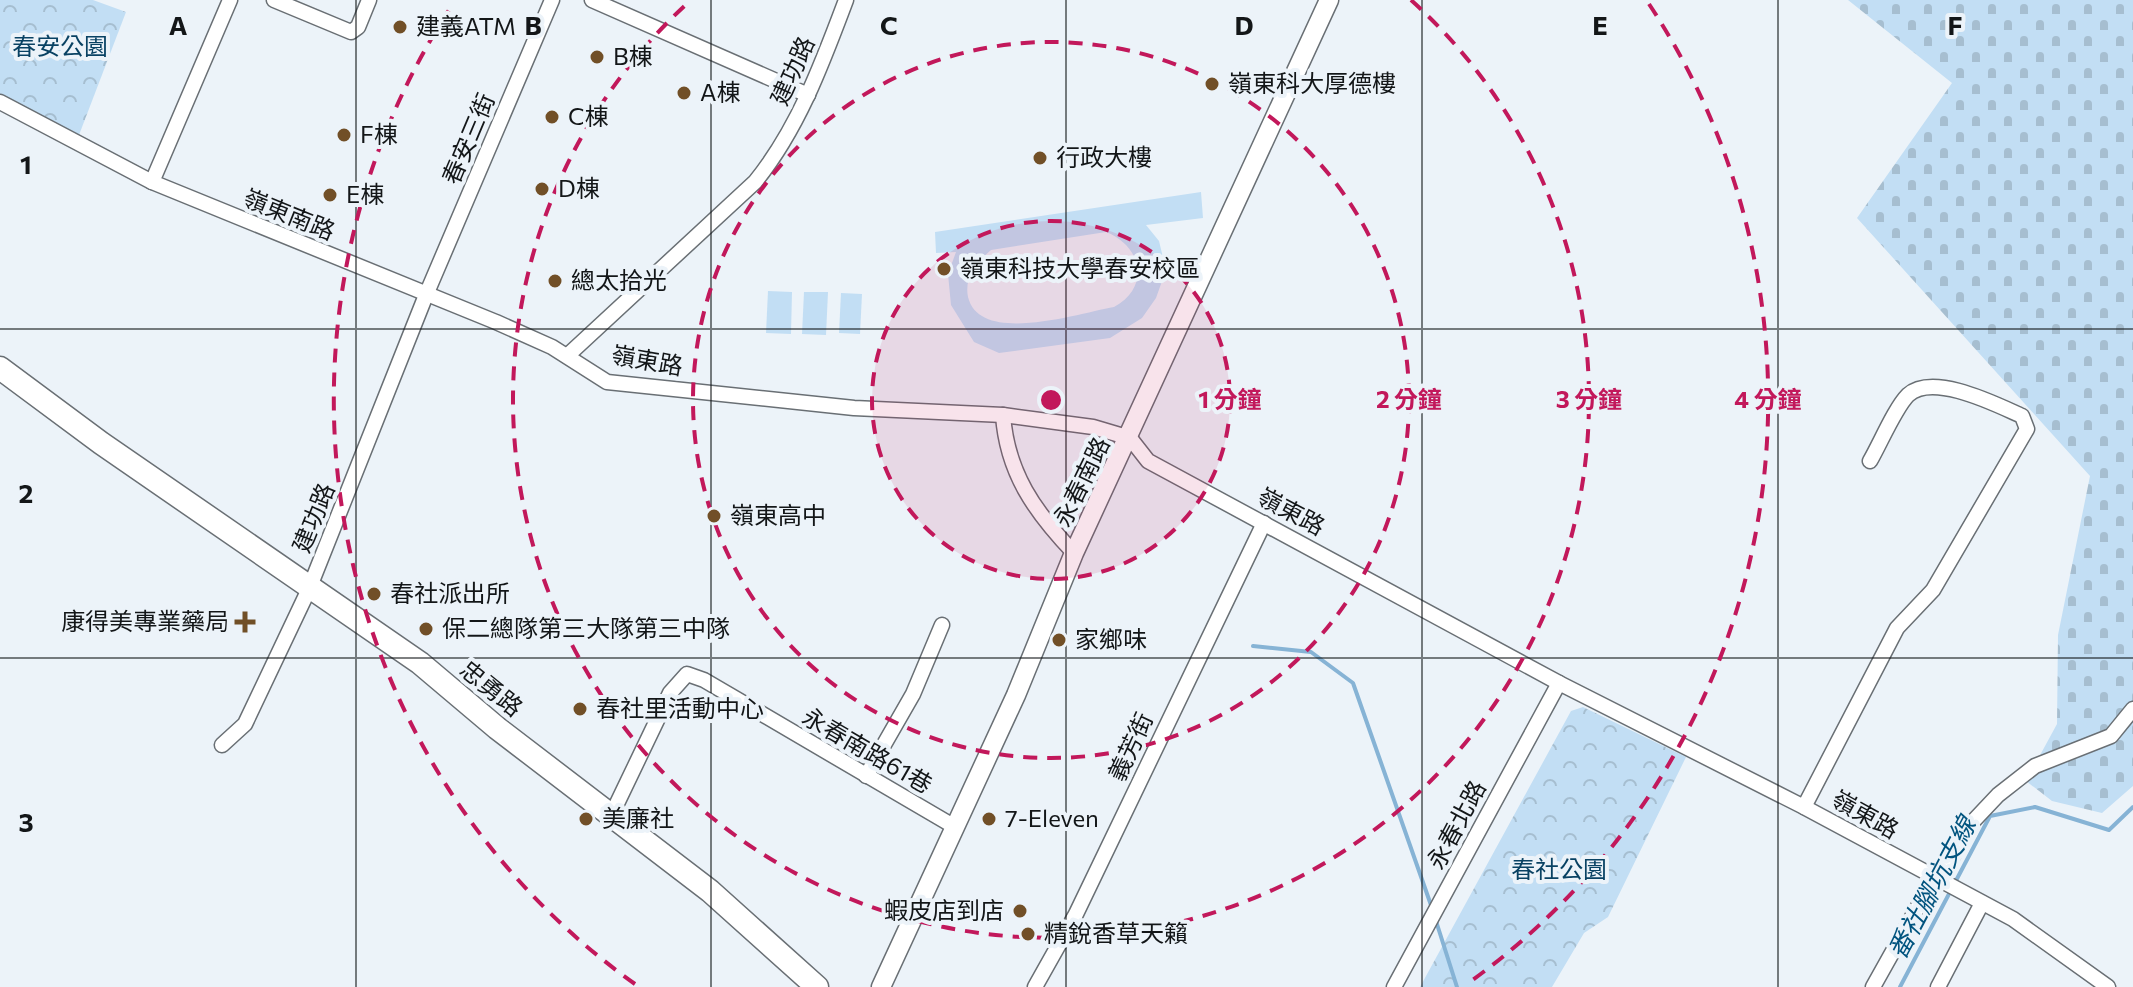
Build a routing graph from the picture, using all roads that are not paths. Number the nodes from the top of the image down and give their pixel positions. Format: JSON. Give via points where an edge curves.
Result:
{"nodes":[{"id":1,"x":230,"y":0,"type":"edge"},
{"id":2,"x":274,"y":0,"type":"edge"},
{"id":3,"x":369,"y":0,"type":"edge"},
{"id":4,"x":552,"y":0,"type":"edge"},
{"id":5,"x":592,"y":0,"type":"edge"},
{"id":6,"x":846,"y":0,"type":"edge"},
{"id":7,"x":1329,"y":0,"type":"edge"},
{"id":8,"x":808,"y":95,"type":"junction"},
{"id":9,"x":0,"y":102,"type":"edge"},
{"id":10,"x":152,"y":182,"type":"junction"},
{"id":11,"x":426,"y":295,"type":"junction"},
{"id":12,"x":567,"y":356,"type":"junction"},
{"id":13,"x":0,"y":368,"type":"edge"},
{"id":14,"x":1003,"y":415,"type":"junction"},
{"id":15,"x":1130,"y":438,"type":"junction"},
{"id":16,"x":1870,"y":461,"type":"dead end"},
{"id":17,"x":1264,"y":523,"type":"junction"},
{"id":18,"x":1074,"y":553,"type":"junction"},
{"id":19,"x":309,"y":589,"type":"junction"},
{"id":20,"x":942,"y":625,"type":"dead end"},
{"id":21,"x":1559,"y":683,"type":"junction"},
{"id":22,"x":2133,"y":709,"type":"edge"},
{"id":23,"x":222,"y":745,"type":"dead end"},
{"id":24,"x":866,"y":776,"type":"junction"},
{"id":25,"x":1804,"y":807,"type":"junction"},
{"id":26,"x":612,"y":814,"type":"junction"},
{"id":27,"x":955,"y":827,"type":"junction"},
{"id":28,"x":1941,"y":881,"type":"junction"},
{"id":29,"x":1977,"y":901,"type":"junction"},
{"id":30,"x":817,"y":987,"type":"edge"},
{"id":31,"x":881,"y":987,"type":"edge"},
{"id":32,"x":1035,"y":987,"type":"edge"},
{"id":33,"x":1394,"y":987,"type":"edge"},
{"id":34,"x":1873,"y":987,"type":"edge"},
{"id":35,"x":1938,"y":987,"type":"edge"},
{"id":36,"x":2108,"y":987,"type":"edge"}],
"edges":[{"from":1,"to":10,"type":"street"},
{"from":2,"to":3,"type":"street","via":[[351,32]]},
{"from":4,"to":11,"type":"street","name":"春安三街"},
{"from":5,"to":8,"type":"street"},
{"from":6,"to":8,"type":"street","name":"建功路"},
{"from":7,"to":15,"type":"street","name":"永春南路"},
{"from":8,"to":12,"type":"street","name":"建功路","via":[[782,147],[755,182]]},
{"from":9,"to":10,"type":"street","name":"嶺東南路"},
{"from":10,"to":11,"type":"street","name":"嶺東南路"},
{"from":11,"to":12,"type":"street","name":"嶺東南路"},
{"from":11,"to":19,"type":"street","name":"建功路"},
{"from":12,"to":14,"type":"street","name":"嶺東路","via":[[607,382],[854,408]]},
{"from":13,"to":19,"type":"main road","name":"忠勇路"},
{"from":14,"to":15,"type":"street","name":"嶺東路","via":[[1093,427]]},
{"from":14,"to":18,"type":"street","via":[[1016,476],[1040,515]]},
{"from":15,"to":17,"type":"street","name":"嶺東路","via":[[1148,461]]},
{"from":15,"to":18,"type":"street","name":"永春南路"},
{"from":16,"to":25,"type":"street","via":[[1908,395],[1922,388],[1964,391],[2022,416],[2027,429],[1933,590],[1897,628]]},
{"from":17,"to":21,"type":"street","name":"嶺東路"},
{"from":17,"to":32,"type":"street","name":"義芳街","via":[[1076,914]]},
{"from":18,"to":27,"type":"street","name":"永春南路"},
{"from":19,"to":23,"type":"street","name":"建功路","via":[[245,724]]},
{"from":19,"to":26,"type":"main road","name":"忠勇路","via":[[420,663]]},
{"from":20,"to":24,"type":"street","via":[[913,694]]},
{"from":21,"to":25,"type":"street","name":"嶺東路"},
{"from":21,"to":33,"type":"street","name":"永春北路"},
{"from":22,"to":28,"type":"street","via":[[2111,736],[2035,766],[1998,795],[1964,831]]},
{"from":24,"to":26,"type":"street","name":"永春南路61巷","via":[[687,674],[670,693]]},
{"from":24,"to":27,"type":"street","name":"永春南路61巷"},
{"from":25,"to":28,"type":"street","name":"嶺東路"},
{"from":26,"to":30,"type":"main road","name":"忠勇路","via":[[710,891]]},
{"from":27,"to":31,"type":"street","name":"永春南路"},
{"from":28,"to":29,"type":"street","name":"嶺東路"},
{"from":28,"to":34,"type":"street"},
{"from":29,"to":35,"type":"street"},
{"from":29,"to":36,"type":"street","via":[[2055,947]]}]}
